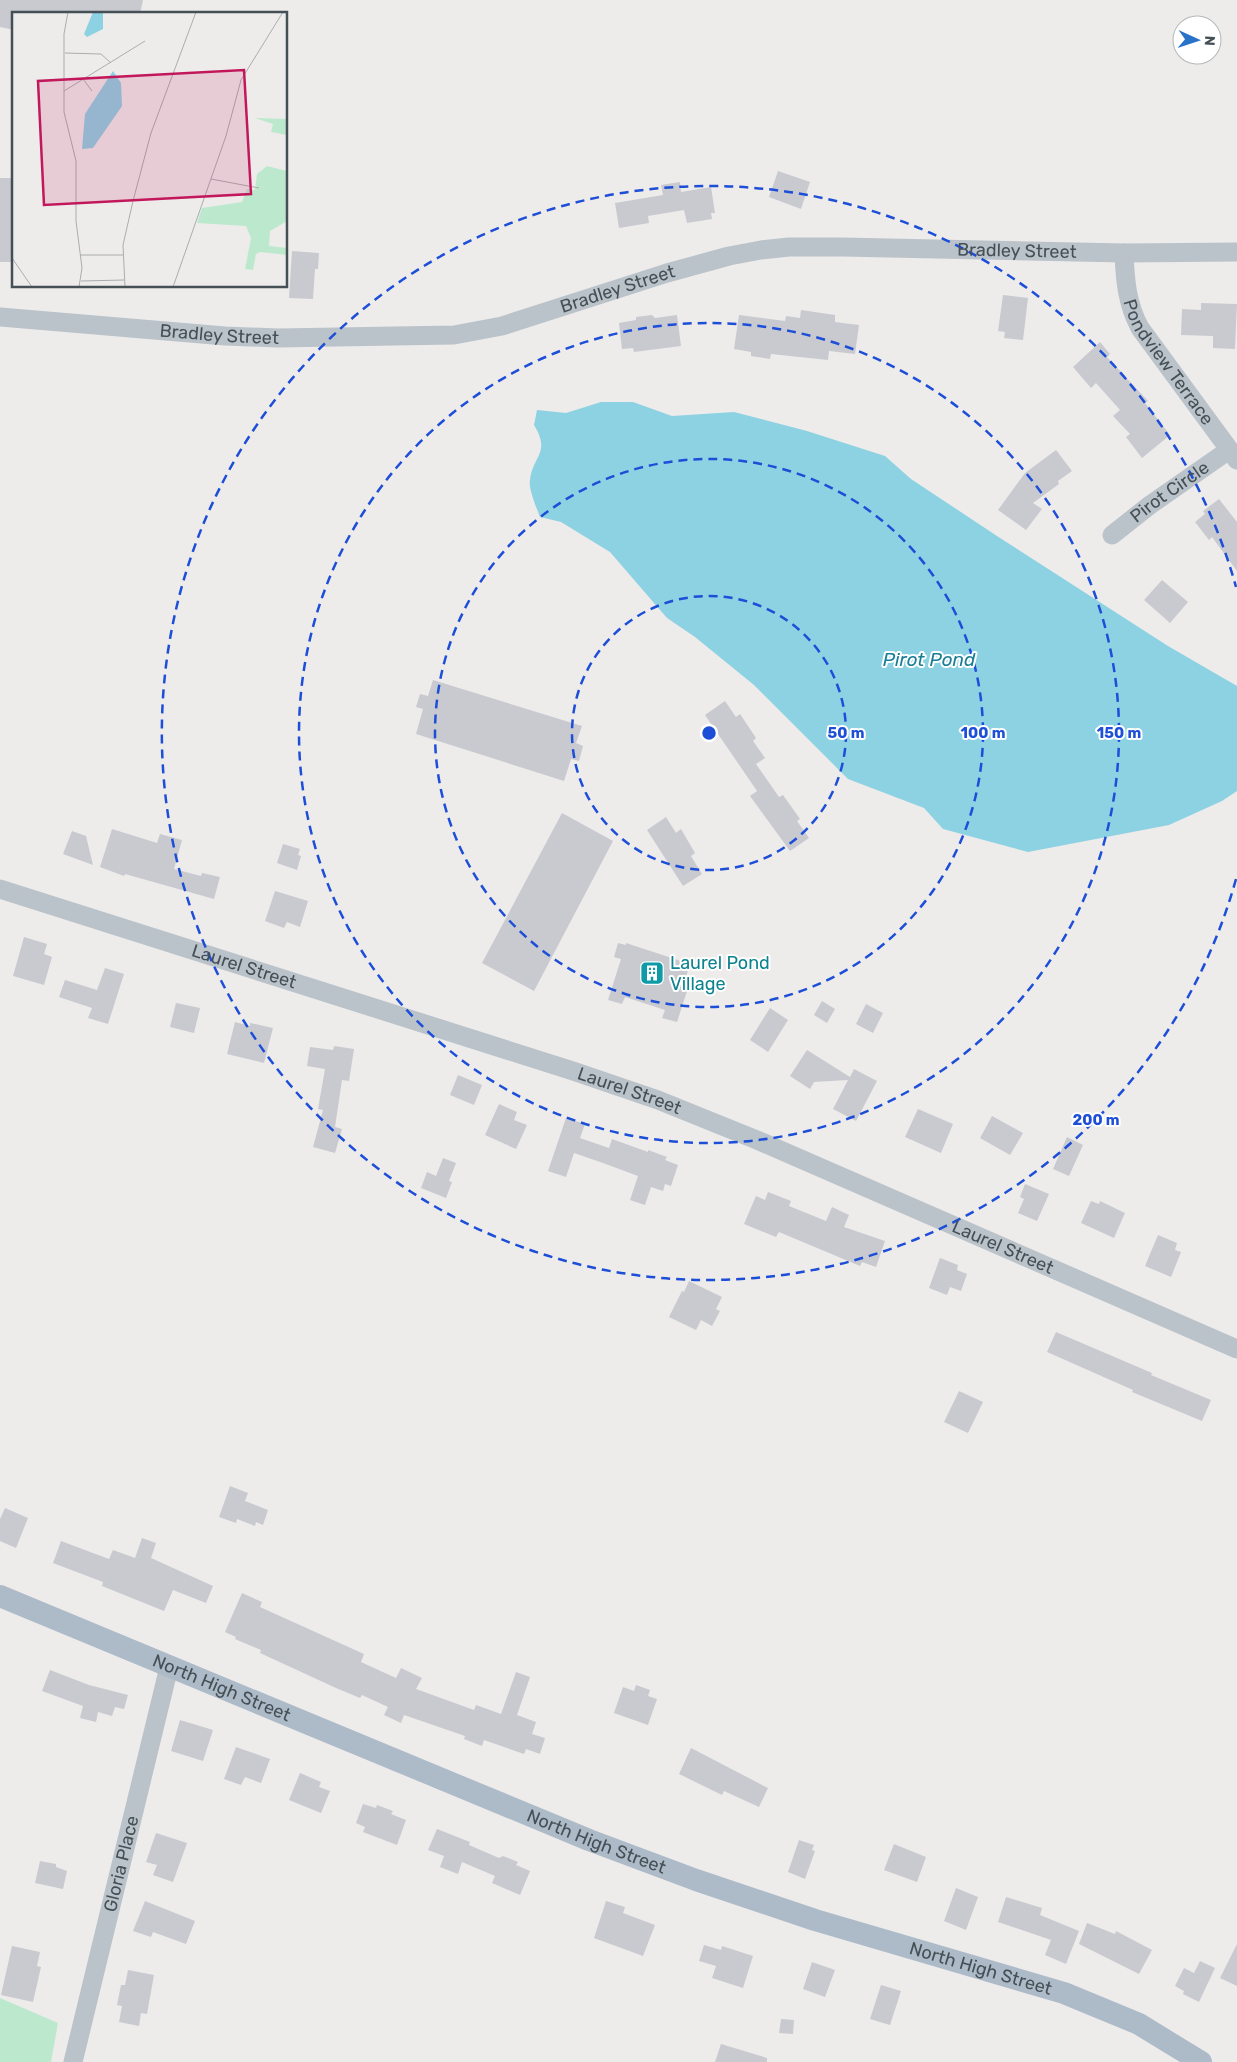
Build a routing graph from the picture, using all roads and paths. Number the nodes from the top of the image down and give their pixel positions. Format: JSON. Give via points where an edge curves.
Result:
{"nodes":[{"id":1,"x":1237,"y":252,"type":"edge"},
{"id":2,"x":1124,"y":253,"type":"junction"},
{"id":3,"x":0,"y":317,"type":"edge"},
{"id":4,"x":1233,"y":455,"type":"edge"},
{"id":5,"x":1112,"y":535,"type":"dead end"},
{"id":6,"x":0,"y":889,"type":"edge"},
{"id":7,"x":1237,"y":1349,"type":"edge"},
{"id":8,"x":0,"y":1596,"type":"edge"},
{"id":9,"x":169,"y":1667,"type":"junction"},
{"id":10,"x":72,"y":2062,"type":"edge"},
{"id":11,"x":1201,"y":2062,"type":"edge"}],
"edges":[{"from":1,"to":2,"type":"street","name":"Bradley Street"},
{"from":2,"to":3,"type":"street","name":"Bradley Street","via":[[865,247],[761,250],[676,271],[486,330],[454,335],[234,336]]},
{"from":2,"to":4,"type":"street","name":"Pondview Terrace","via":[[1127,294],[1140,328]]},
{"from":4,"to":5,"type":"street","name":"Pirot Circle","via":[[1150,505]]},
{"from":6,"to":7,"type":"street","name":"Laurel Street","via":[[658,1100]]},
{"from":8,"to":9,"type":"main road","name":"North High Street"},
{"from":9,"to":10,"type":"street","name":"Gloria Place"},
{"from":9,"to":11,"type":"main road","name":"North High Street","via":[[580,1836],[696,1880],[806,1917],[1064,1993],[1139,2024]]}]}
